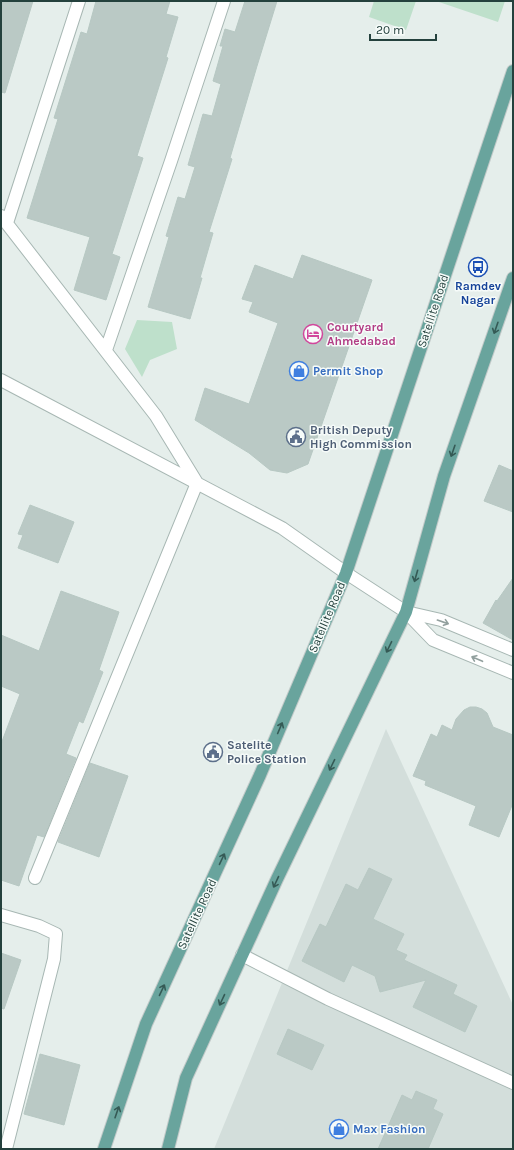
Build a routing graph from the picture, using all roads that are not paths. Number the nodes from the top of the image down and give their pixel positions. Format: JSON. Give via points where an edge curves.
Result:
{"nodes":[{"id":1,"x":79,"y":1,"type":"edge"},
{"id":2,"x":224,"y":1,"type":"edge"},
{"id":3,"x":513,"y":71,"type":"edge"},
{"id":4,"x":4,"y":220,"type":"edge"},
{"id":5,"x":513,"y":278,"type":"edge"},
{"id":6,"x":106,"y":350,"type":"junction"},
{"id":7,"x":1,"y":380,"type":"edge"},
{"id":8,"x":197,"y":483,"type":"junction"},
{"id":9,"x":346,"y":573,"type":"junction"},
{"id":10,"x":406,"y":612,"type":"junction"},
{"id":11,"x":513,"y":650,"type":"edge"},
{"id":12,"x":513,"y":674,"type":"edge"},
{"id":13,"x":35,"y":878,"type":"dead end"},
{"id":14,"x":1,"y":915,"type":"edge"},
{"id":15,"x":242,"y":955,"type":"junction"},
{"id":16,"x":513,"y":1083,"type":"edge"},
{"id":17,"x":6,"y":1149,"type":"edge"},
{"id":18,"x":104,"y":1149,"type":"edge"},
{"id":19,"x":168,"y":1149,"type":"edge"}],
"edges":[{"from":1,"to":4,"type":"street"},
{"from":2,"to":6,"type":"street"},
{"from":3,"to":9,"type":"main road","name":"Satellite Road"},
{"from":4,"to":6,"type":"street"},
{"from":5,"to":10,"type":"main road","one_way":true,"via":[[444,476]]},
{"from":6,"to":8,"type":"street","via":[[156,416]]},
{"from":7,"to":8,"type":"street"},
{"from":8,"to":9,"type":"street","via":[[282,528]]},
{"from":8,"to":13,"type":"street"},
{"from":9,"to":10,"type":"street"},
{"from":18,"to":9,"type":"main road","name":"Satellite Road","one_way":true,"via":[[146,1024],[260,775]]},
{"from":10,"to":11,"type":"street","one_way":true,"via":[[441,620]]},
{"from":12,"to":10,"type":"street","one_way":true,"via":[[433,640]]},
{"from":10,"to":15,"type":"main road","one_way":true},
{"from":14,"to":17,"type":"street","via":[[39,926],[56,934],[54,959]]},
{"from":15,"to":16,"type":"street","via":[[328,999]]},
{"from":15,"to":19,"type":"main road","one_way":true,"via":[[186,1078]]}]}
